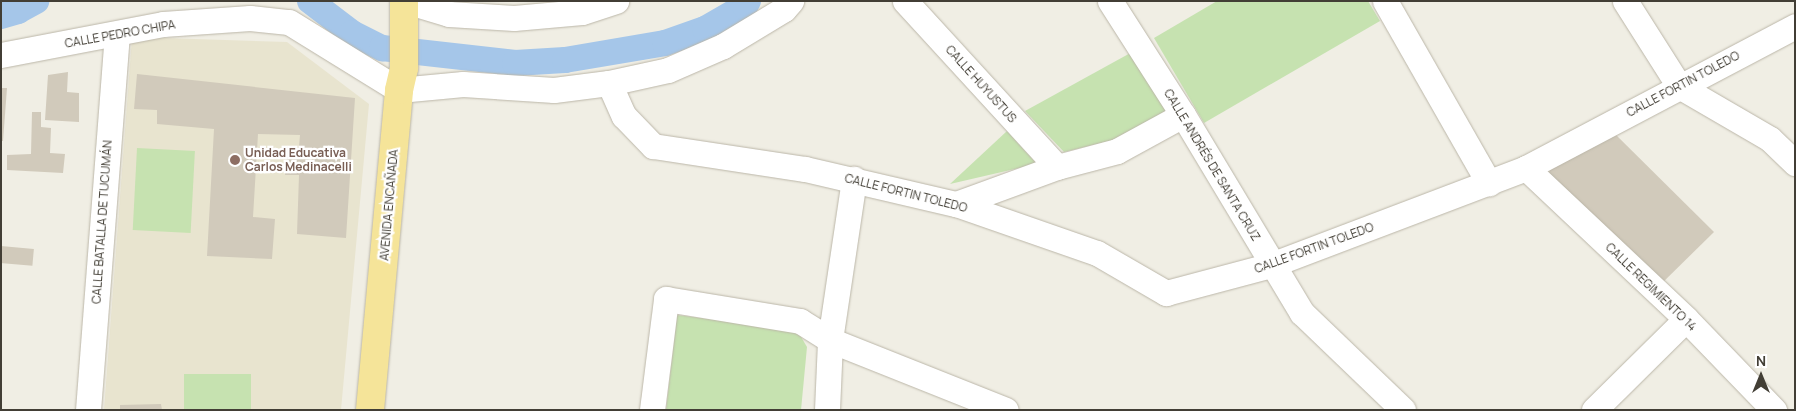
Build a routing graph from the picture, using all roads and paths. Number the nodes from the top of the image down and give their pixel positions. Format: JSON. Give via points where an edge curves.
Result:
{"nodes":[{"id":1,"x":616,"y":1,"type":"edge"},
{"id":2,"x":791,"y":1,"type":"edge"},
{"id":3,"x":905,"y":1,"type":"edge"},
{"id":4,"x":1110,"y":1,"type":"edge"},
{"id":5,"x":1385,"y":1,"type":"edge"},
{"id":6,"x":1625,"y":1,"type":"edge"},
{"id":7,"x":405,"y":8,"type":"edge"},
{"id":8,"x":1795,"y":26,"type":"edge"},
{"id":9,"x":117,"y":34,"type":"junction"},
{"id":10,"x":1,"y":54,"type":"edge"},
{"id":11,"x":401,"y":79,"type":"junction"},
{"id":12,"x":610,"y":83,"type":"junction"},
{"id":13,"x":1678,"y":86,"type":"junction"},
{"id":14,"x":1183,"y":115,"type":"junction"},
{"id":15,"x":1795,"y":163,"type":"edge"},
{"id":16,"x":1057,"y":167,"type":"junction"},
{"id":17,"x":1526,"y":168,"type":"junction"},
{"id":18,"x":854,"y":179,"type":"junction"},
{"id":19,"x":1489,"y":183,"type":"junction"},
{"id":20,"x":956,"y":204,"type":"junction"},
{"id":21,"x":1271,"y":265,"type":"junction"},
{"id":22,"x":1686,"y":319,"type":"junction"},
{"id":23,"x":830,"y":340,"type":"junction"},
{"id":24,"x":88,"y":410,"type":"edge"},
{"id":25,"x":370,"y":410,"type":"edge"},
{"id":26,"x":652,"y":410,"type":"edge"},
{"id":27,"x":827,"y":410,"type":"edge"},
{"id":28,"x":1006,"y":410,"type":"edge"},
{"id":29,"x":1403,"y":410,"type":"edge"},
{"id":30,"x":1594,"y":410,"type":"edge"},
{"id":31,"x":1774,"y":410,"type":"edge"}],
"edges":[{"from":1,"to":7,"type":"street","via":[[582,12],[514,18]]},
{"from":2,"to":12,"type":"street","via":[[784,10],[723,46],[668,70]]},
{"from":3,"to":16,"type":"street","name":"CALLE HUYUSTUS"},
{"from":4,"to":14,"type":"street","name":"CALLE ANDRÉS DE SANTA CRUZ"},
{"from":5,"to":19,"type":"street"},
{"from":6,"to":13,"type":"street"},
{"from":7,"to":11,"type":"main road","name":"AVENIDA ENCAÑADA"},
{"from":8,"to":13,"type":"street","name":"CALLE FORTIN TOLEDO"},
{"from":9,"to":10,"type":"street","name":"CALLE PEDRO CHIPA"},
{"from":9,"to":11,"type":"street","name":"CALLE PEDRO CHIPA","via":[[163,24],[250,18],[289,22]]},
{"from":9,"to":24,"type":"street","name":"CALLE BATALLA DE TUCUMÁN"},
{"from":11,"to":12,"type":"street","via":[[554,90]]},
{"from":11,"to":25,"type":"main road","name":"AVENIDA ENCAÑADA"},
{"from":12,"to":18,"type":"street","name":"CALLE FORTIN TOLEDO","via":[[624,116],[653,146]]},
{"from":13,"to":15,"type":"street","via":[[1770,139]]},
{"from":13,"to":17,"type":"street","name":"CALLE FORTIN TOLEDO"},
{"from":14,"to":16,"type":"street","via":[[1117,151]]},
{"from":14,"to":21,"type":"street","name":"CALLE ANDRÉS DE SANTA CRUZ"},
{"from":16,"to":20,"type":"street"},
{"from":17,"to":19,"type":"street","name":"CALLE FORTIN TOLEDO"},
{"from":17,"to":22,"type":"street","name":"CALLE REGIMIENTO 14"},
{"from":18,"to":20,"type":"street","name":"CALLE FORTIN TOLEDO"},
{"from":18,"to":23,"type":"street"},
{"from":19,"to":21,"type":"street","name":"CALLE FORTIN TOLEDO"},
{"from":20,"to":21,"type":"street","name":"CALLE FORTIN TOLEDO","via":[[1098,253],[1166,293]]},
{"from":21,"to":29,"type":"street","name":"CALLE ANDRÉS DE SANTA CRUZ","via":[[1302,313]]},
{"from":22,"to":30,"type":"street"},
{"from":22,"to":31,"type":"street","name":"CALLE REGIMIENTO 14"},
{"from":23,"to":26,"type":"street","via":[[800,321],[666,299]]},
{"from":23,"to":27,"type":"street"},
{"from":23,"to":28,"type":"street"}]}
